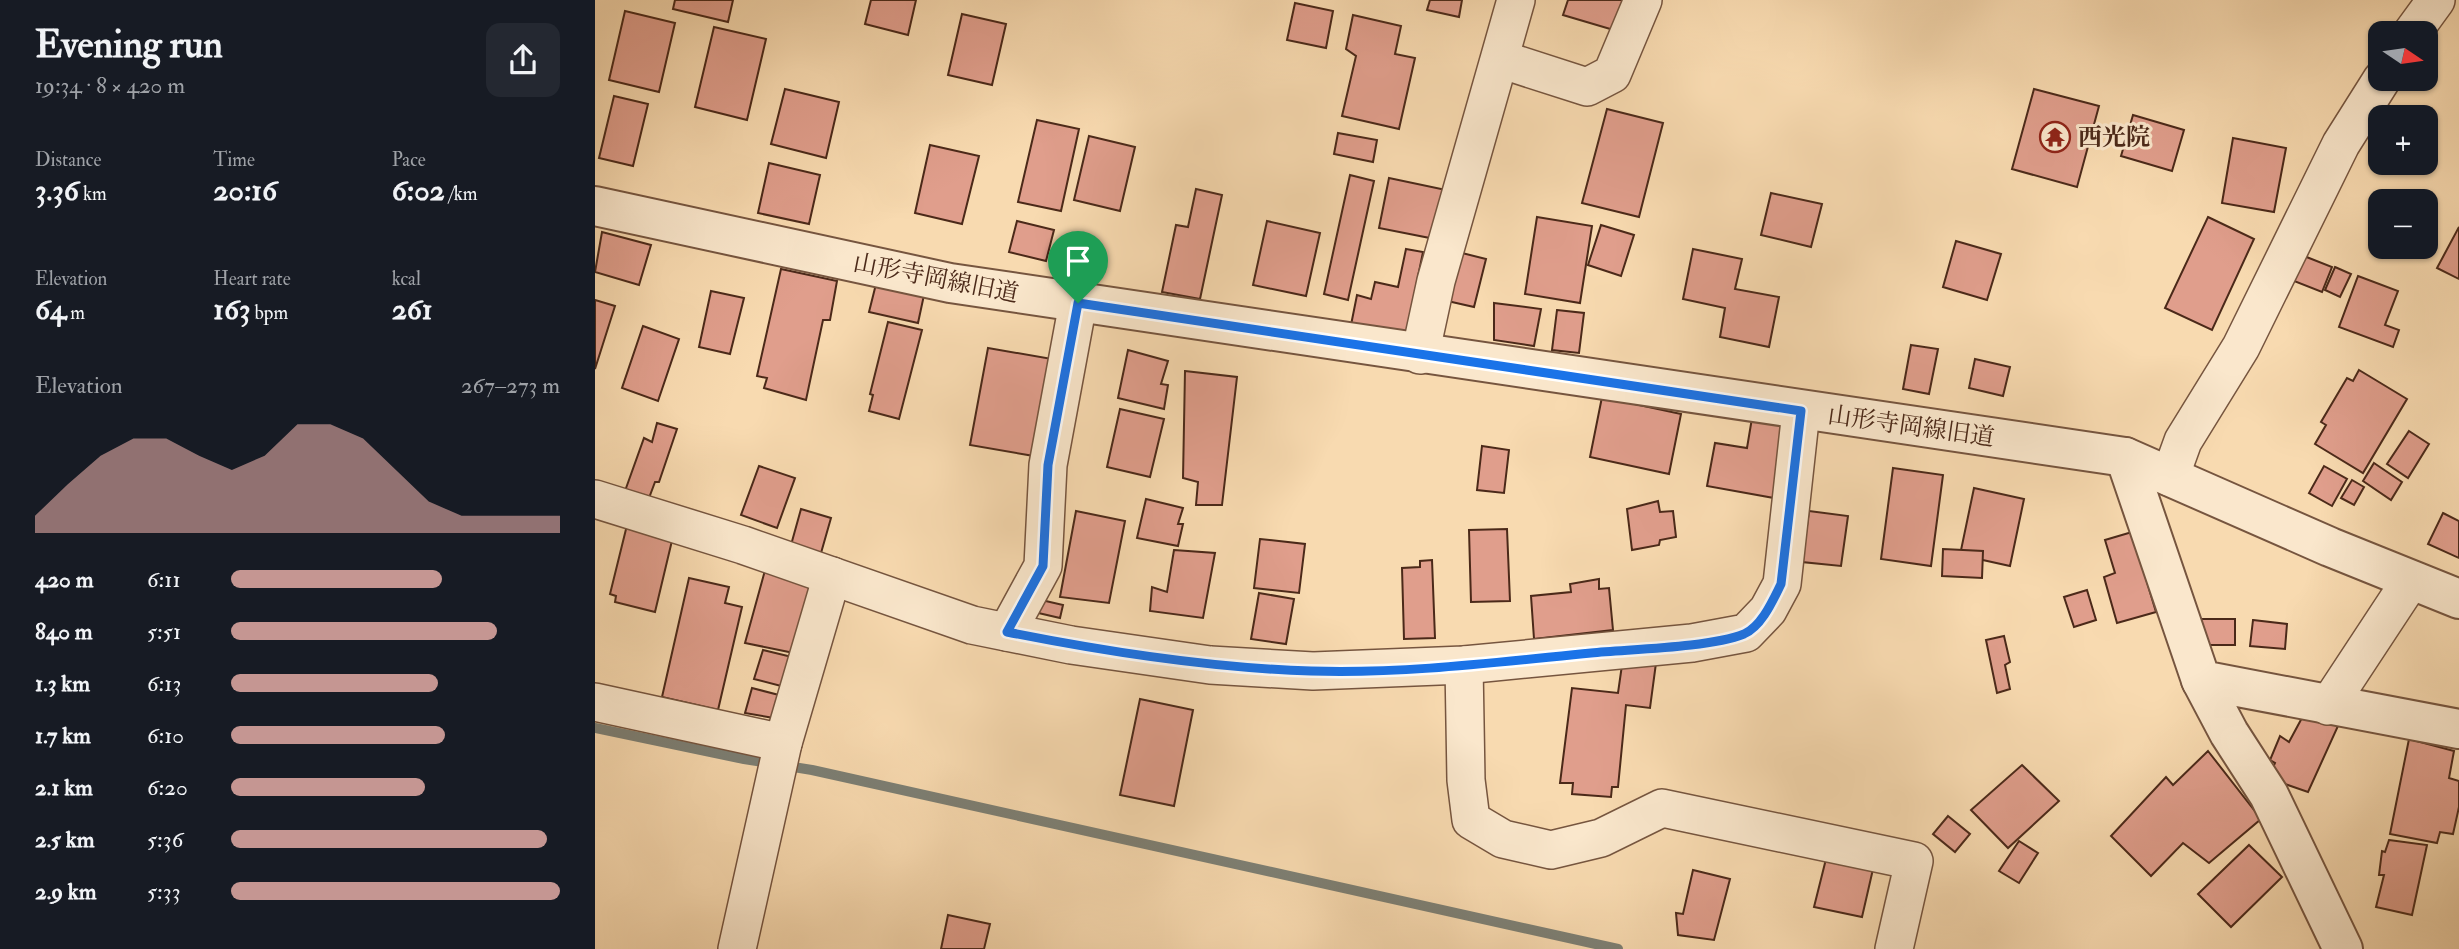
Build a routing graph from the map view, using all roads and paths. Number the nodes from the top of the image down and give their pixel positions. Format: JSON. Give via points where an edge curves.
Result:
{"nodes":[{"id":1,"x":1516,"y":0,"type":"edge"},
{"id":2,"x":1643,"y":0,"type":"edge"},
{"id":3,"x":2436,"y":0,"type":"edge"},
{"id":4,"x":2421,"y":21,"type":"edge"},
{"id":5,"x":1500,"y":59,"type":"junction"},
{"id":6,"x":2374,"y":91,"type":"edge"},
{"id":7,"x":595,"y":206,"type":"edge"},
{"id":8,"x":1078,"y":303,"type":"junction"},
{"id":9,"x":1420,"y":355,"type":"junction"},
{"id":10,"x":1801,"y":411,"type":"junction"},
{"id":11,"x":2125,"y":457,"type":"junction"},
{"id":12,"x":2170,"y":477,"type":"junction"},
{"id":13,"x":595,"y":499,"type":"edge"},
{"id":14,"x":832,"y":576,"type":"junction"},
{"id":15,"x":2411,"y":580,"type":"junction"},
{"id":16,"x":2459,"y":599,"type":"edge"},
{"id":17,"x":1007,"y":632,"type":"junction"},
{"id":18,"x":1464,"y":665,"type":"junction"},
{"id":19,"x":2201,"y":680,"type":"junction"},
{"id":20,"x":595,"y":702,"type":"edge"},
{"id":21,"x":2329,"y":706,"type":"junction"},
{"id":22,"x":2459,"y":729,"type":"edge"},
{"id":23,"x":783,"y":743,"type":"junction"},
{"id":24,"x":737,"y":949,"type":"edge"},
{"id":25,"x":1894,"y":949,"type":"edge"},
{"id":26,"x":2343,"y":949,"type":"edge"}],
"edges":[{"from":1,"to":5,"type":"street"},
{"from":2,"to":5,"type":"street","via":[[1612,74],[1587,87]]},
{"from":3,"to":4,"type":"street"},
{"from":5,"to":9,"type":"street","via":[[1436,281]]},
{"from":6,"to":12,"type":"street","via":[[2341,144],[2241,347],[2183,441]]},
{"from":7,"to":8,"type":"street","name":"山形寺岡線旧道","via":[[950,283]]},
{"from":8,"to":9,"type":"street","name":"山形寺岡線旧道"},
{"from":8,"to":17,"type":"street","via":[[1048,465],[1043,566]]},
{"from":9,"to":10,"type":"street","name":"山形寺岡線旧道"},
{"from":10,"to":11,"type":"street","name":"山形寺岡線旧道"},
{"from":10,"to":18,"type":"street","via":[[1781,584],[1768,610],[1746,633],[1692,643]]},
{"from":11,"to":12,"type":"street","name":"山形寺岡線旧道"},
{"from":11,"to":19,"type":"street"},
{"from":12,"to":15,"type":"street","name":"山形寺岡線旧道"},
{"from":13,"to":14,"type":"street"},
{"from":14,"to":17,"type":"street","via":[[972,625]]},
{"from":14,"to":23,"type":"street"},
{"from":15,"to":16,"type":"street","name":"山形寺岡線旧道"},
{"from":15,"to":21,"type":"street"},
{"from":17,"to":18,"type":"street","via":[[1210,665],[1313,671]]},
{"from":18,"to":25,"type":"street","via":[[1471,820],[1503,839],[1551,850],[1601,838],[1662,808],[1914,862]]},
{"from":19,"to":21,"type":"street"},
{"from":19,"to":26,"type":"street","via":[[2269,795]]},
{"from":20,"to":23,"type":"street"},
{"from":21,"to":22,"type":"street"},
{"from":23,"to":24,"type":"street"}]}
